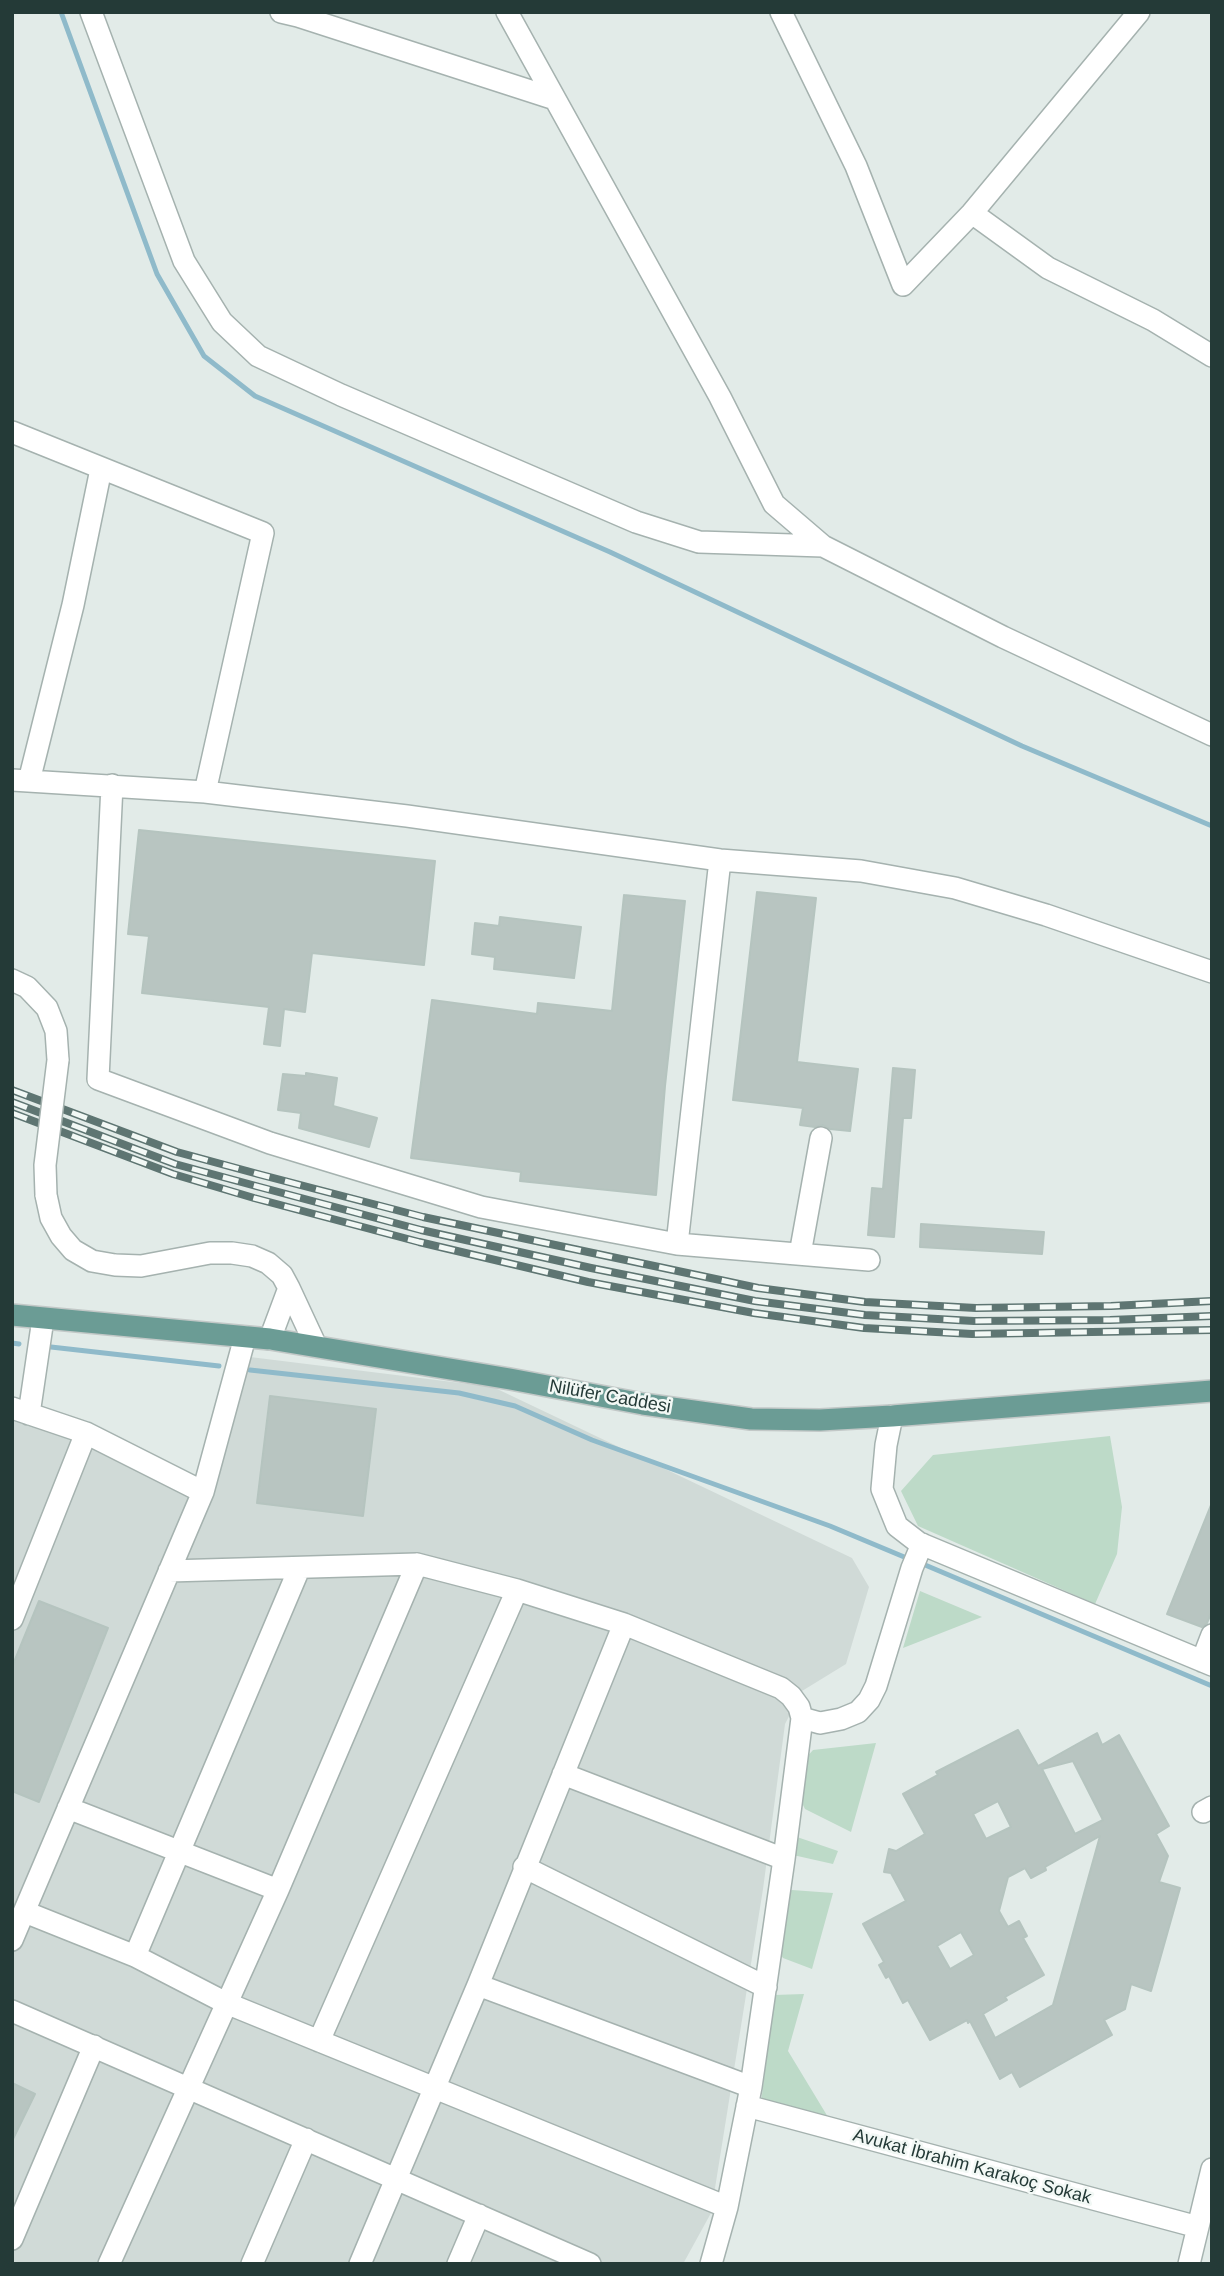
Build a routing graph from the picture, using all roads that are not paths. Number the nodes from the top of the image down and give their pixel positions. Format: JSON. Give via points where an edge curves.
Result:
{"nodes":[{"id":1,"x":91,"y":12,"type":"edge"},
{"id":2,"x":281,"y":12,"type":"edge"},
{"id":3,"x":507,"y":12,"type":"edge"},
{"id":4,"x":781,"y":12,"type":"edge"},
{"id":5,"x":1139,"y":12,"type":"edge"},
{"id":6,"x":555,"y":99,"type":"junction"},
{"id":7,"x":972,"y":213,"type":"junction"},
{"id":8,"x":1212,"y":356,"type":"edge"},
{"id":9,"x":12,"y":432,"type":"edge"},
{"id":10,"x":101,"y":469,"type":"junction"},
{"id":11,"x":823,"y":546,"type":"junction"},
{"id":12,"x":1212,"y":735,"type":"edge"},
{"id":13,"x":21,"y":780,"type":"edge"},
{"id":14,"x":112,"y":785,"type":"junction"},
{"id":15,"x":205,"y":792,"type":"junction"},
{"id":16,"x":720,"y":860,"type":"junction"},
{"id":17,"x":1212,"y":972,"type":"edge"},
{"id":18,"x":12,"y":980,"type":"edge"},
{"id":19,"x":821,"y":1138,"type":"dead end"},
{"id":20,"x":677,"y":1244,"type":"junction"},
{"id":21,"x":800,"y":1254,"type":"junction"},
{"id":22,"x":869,"y":1260,"type":"dead end"},
{"id":23,"x":289,"y":1288,"type":"junction"},
{"id":24,"x":12,"y":1315,"type":"edge"},
{"id":25,"x":43,"y":1319,"type":"junction"},
{"id":26,"x":245,"y":1336,"type":"junction"},
{"id":27,"x":270,"y":1339,"type":"junction"},
{"id":28,"x":316,"y":1346,"type":"junction"},
{"id":29,"x":1212,"y":1391,"type":"edge"},
{"id":30,"x":20,"y":1411,"type":"edge"},
{"id":31,"x":892,"y":1416,"type":"junction"},
{"id":32,"x":86,"y":1433,"type":"junction"},
{"id":33,"x":203,"y":1492,"type":"junction"},
{"id":34,"x":922,"y":1544,"type":"junction"},
{"id":35,"x":417,"y":1564,"type":"junction"},
{"id":36,"x":299,"y":1569,"type":"junction"},
{"id":37,"x":169,"y":1571,"type":"junction"},
{"id":38,"x":517,"y":1590,"type":"junction"},
{"id":39,"x":12,"y":1619,"type":"edge"},
{"id":40,"x":624,"y":1624,"type":"junction"},
{"id":41,"x":1212,"y":1635,"type":"edge"},
{"id":42,"x":1207,"y":1663,"type":"edge"},
{"id":43,"x":802,"y":1718,"type":"junction"},
{"id":44,"x":564,"y":1774,"type":"junction"},
{"id":45,"x":68,"y":1808,"type":"junction"},
{"id":46,"x":180,"y":1852,"type":"junction"},
{"id":47,"x":784,"y":1859,"type":"junction"},
{"id":48,"x":524,"y":1867,"type":"junction"},
{"id":49,"x":278,"y":1890,"type":"junction"},
{"id":50,"x":25,"y":1912,"type":"junction"},
{"id":51,"x":12,"y":1940,"type":"edge"},
{"id":52,"x":135,"y":1956,"type":"junction"},
{"id":53,"x":478,"y":1985,"type":"junction"},
{"id":54,"x":766,"y":1987,"type":"junction"},
{"id":55,"x":226,"y":2003,"type":"junction"},
{"id":56,"x":12,"y":2011,"type":"edge"},
{"id":57,"x":319,"y":2041,"type":"junction"},
{"id":58,"x":94,"y":2046,"type":"junction"},
{"id":59,"x":189,"y":2087,"type":"junction"},
{"id":60,"x":434,"y":2088,"type":"junction"},
{"id":61,"x":749,"y":2097,"type":"junction"},
{"id":62,"x":306,"y":2139,"type":"junction"},
{"id":63,"x":1212,"y":2169,"type":"edge"},
{"id":64,"x":396,"y":2179,"type":"junction"},
{"id":65,"x":727,"y":2207,"type":"junction"},
{"id":66,"x":479,"y":2215,"type":"junction"},
{"id":67,"x":1198,"y":2227,"type":"junction"},
{"id":68,"x":12,"y":2239,"type":"edge"},
{"id":69,"x":585,"y":2263,"type":"edge"},
{"id":70,"x":109,"y":2264,"type":"edge"},
{"id":71,"x":252,"y":2264,"type":"edge"},
{"id":72,"x":360,"y":2264,"type":"edge"},
{"id":73,"x":458,"y":2264,"type":"edge"},
{"id":74,"x":711,"y":2264,"type":"edge"},
{"id":75,"x":1189,"y":2264,"type":"edge"}],
"edges":[{"from":1,"to":11,"type":"street","via":[[184,261],[222,322],[258,356],[636,522],[698,542]]},
{"from":2,"to":6,"type":"street"},
{"from":3,"to":6,"type":"street"},
{"from":4,"to":7,"type":"street","via":[[856,166],[902,285]]},
{"from":5,"to":7,"type":"street"},
{"from":6,"to":11,"type":"street","via":[[774,504]]},
{"from":7,"to":8,"type":"street","via":[[1048,268],[1153,320]]},
{"from":9,"to":10,"type":"street"},
{"from":10,"to":13,"type":"street","via":[[73,605]]},
{"from":10,"to":15,"type":"street","via":[[263,533]]},
{"from":11,"to":12,"type":"street"},
{"from":13,"to":14,"type":"street"},
{"from":14,"to":15,"type":"street"},
{"from":14,"to":20,"type":"street","via":[[98,1079],[270,1143],[481,1207]]},
{"from":15,"to":16,"type":"street"},
{"from":16,"to":17,"type":"street","via":[[861,871],[955,888]]},
{"from":16,"to":20,"type":"street"},
{"from":18,"to":23,"type":"street","bridge":true,"via":[[27,987],[47,1007],[56,1031],[58,1060],[45,1165],[46,1195],[51,1218],[73,1250],[92,1261],[141,1266],[210,1253],[252,1256],[282,1275]]},
{"from":19,"to":21,"type":"street"},
{"from":20,"to":21,"type":"street"},
{"from":21,"to":22,"type":"street"},
{"from":23,"to":27,"type":"street"},
{"from":23,"to":28,"type":"street"},
{"from":24,"to":25,"type":"main road","name":"Nilüfer Caddesi"},
{"from":25,"to":26,"type":"main road","name":"Nilüfer Caddesi"},
{"from":25,"to":30,"type":"street"},
{"from":26,"to":27,"type":"main road","name":"Nilüfer Caddesi"},
{"from":26,"to":33,"type":"street"},
{"from":27,"to":28,"type":"main road","name":"Nilüfer Caddesi"},
{"from":28,"to":31,"type":"main road","name":"Nilüfer Caddesi","via":[[751,1419]]},
{"from":29,"to":31,"type":"main road","name":"Nilüfer Caddesi"},
{"from":30,"to":32,"type":"street"},
{"from":31,"to":34,"type":"street","via":[[883,1489],[897,1526]]},
{"from":32,"to":33,"type":"street"},
{"from":32,"to":39,"type":"street"},
{"from":33,"to":37,"type":"street"},
{"from":34,"to":42,"type":"street"},
{"from":34,"to":43,"type":"street","via":[[869,1700],[858,1712],[841,1719],[820,1723]]},
{"from":35,"to":36,"type":"street"},
{"from":35,"to":38,"type":"street"},
{"from":35,"to":49,"type":"street"},
{"from":36,"to":37,"type":"street"},
{"from":36,"to":46,"type":"street"},
{"from":37,"to":45,"type":"street"},
{"from":38,"to":40,"type":"street"},
{"from":38,"to":57,"type":"street"},
{"from":40,"to":43,"type":"street","via":[[781,1688],[799,1707]]},
{"from":40,"to":44,"type":"street"},
{"from":41,"to":42,"type":"street"},
{"from":43,"to":47,"type":"street"},
{"from":44,"to":47,"type":"street"},
{"from":44,"to":48,"type":"street"},
{"from":45,"to":46,"type":"street"},
{"from":45,"to":50,"type":"street"},
{"from":46,"to":49,"type":"street"},
{"from":46,"to":52,"type":"street"},
{"from":47,"to":54,"type":"street"},
{"from":48,"to":53,"type":"street"},
{"from":48,"to":54,"type":"street"},
{"from":49,"to":55,"type":"street"},
{"from":50,"to":51,"type":"street"},
{"from":50,"to":52,"type":"street"},
{"from":52,"to":55,"type":"street"},
{"from":53,"to":60,"type":"street"},
{"from":53,"to":61,"type":"street","name":"Avukat İbrahim Karakoç Sokak"},
{"from":54,"to":61,"type":"street"},
{"from":55,"to":57,"type":"street"},
{"from":55,"to":59,"type":"street"},
{"from":56,"to":58,"type":"street"},
{"from":57,"to":60,"type":"street"},
{"from":58,"to":59,"type":"street"},
{"from":58,"to":68,"type":"street"},
{"from":59,"to":62,"type":"street"},
{"from":59,"to":70,"type":"street"},
{"from":60,"to":64,"type":"street"},
{"from":60,"to":65,"type":"street"},
{"from":61,"to":65,"type":"street"},
{"from":61,"to":67,"type":"street","name":"Avukat İbrahim Karakoç Sokak"},
{"from":62,"to":64,"type":"street"},
{"from":62,"to":71,"type":"street"},
{"from":63,"to":67,"type":"street"},
{"from":64,"to":66,"type":"street"},
{"from":64,"to":72,"type":"street"},
{"from":65,"to":74,"type":"street"},
{"from":66,"to":69,"type":"street"},
{"from":66,"to":73,"type":"street"},
{"from":67,"to":75,"type":"street"}]}
